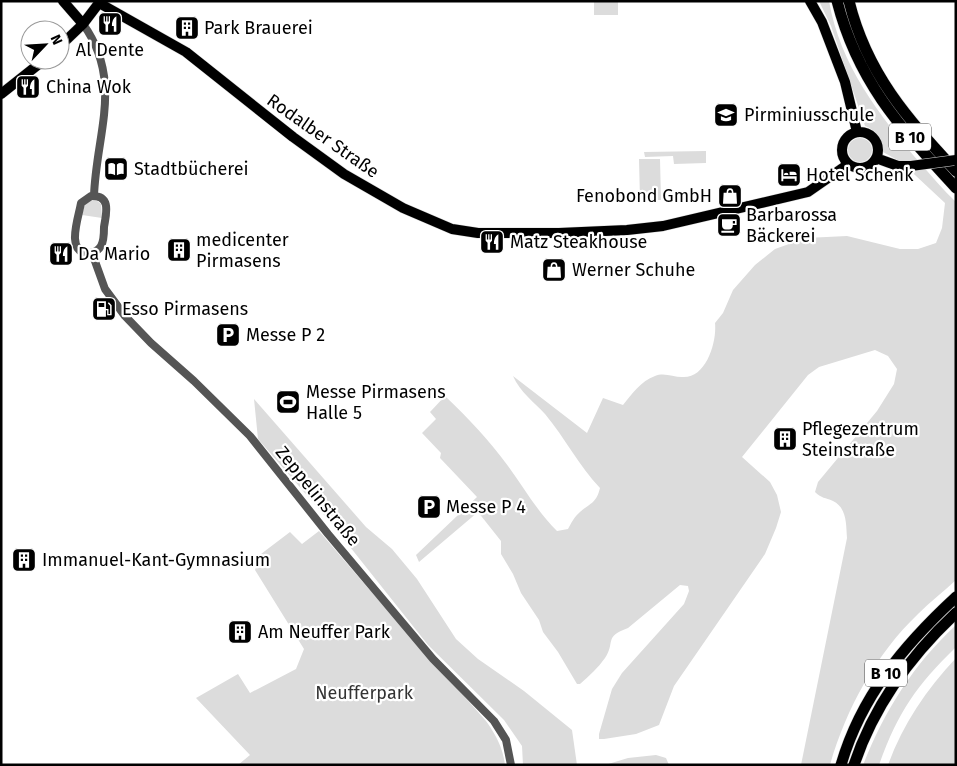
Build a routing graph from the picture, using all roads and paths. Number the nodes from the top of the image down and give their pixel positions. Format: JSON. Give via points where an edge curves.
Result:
{"nodes":[{"id":1,"x":64,"y":1,"type":"edge"},
{"id":2,"x":810,"y":1,"type":"edge"},
{"id":3,"x":837,"y":1,"type":"edge"},
{"id":4,"x":849,"y":1,"type":"edge"},
{"id":5,"x":100,"y":2,"type":"edge"},
{"id":6,"x":83,"y":24,"type":"junction"},
{"id":7,"x":70,"y":36,"type":"edge"},
{"id":8,"x":31,"y":70,"type":"edge"},
{"id":9,"x":1,"y":94,"type":"edge"},
{"id":10,"x":857,"y":132,"type":"junction"},
{"id":11,"x":843,"y":155,"type":"junction"},
{"id":12,"x":876,"y":158,"type":"junction"},
{"id":13,"x":956,"y":160,"type":"edge"},
{"id":14,"x":850,"y":165,"type":"junction"},
{"id":15,"x":956,"y":171,"type":"edge"},
{"id":16,"x":956,"y":188,"type":"edge"},
{"id":17,"x":94,"y":196,"type":"junction"},
{"id":18,"x":789,"y":197,"type":"junction"},
{"id":19,"x":92,"y":253,"type":"junction"},
{"id":20,"x":956,"y":597,"type":"edge"},
{"id":21,"x":956,"y":613,"type":"edge"},
{"id":22,"x":510,"y":765,"type":"edge"},
{"id":23,"x":841,"y":765,"type":"edge"},
{"id":24,"x":854,"y":765,"type":"edge"}],
"edges":[{"from":1,"to":6,"type":"main road"},
{"from":2,"to":10,"type":"main road","via":[[822,22],[845,82]]},
{"from":3,"to":16,"type":"highway","number":"B 10","via":[[851,45],[879,97]]},
{"from":4,"to":15,"type":"highway","number":"B 10","via":[[862,41],[884,83],[914,126]]},
{"from":5,"to":6,"type":"main road"},
{"from":5,"to":18,"type":"main road","name":"Rodalber Straße","via":[[186,52],[286,133],[344,174],[403,208],[452,229],[478,233],[627,230],[685,221]]},
{"from":6,"to":7,"type":"main road"},
{"from":6,"to":17,"type":"street","via":[[105,79]]},
{"from":8,"to":9,"type":"main road"},
{"from":10,"to":11,"type":"main road","via":[[846,138]]},
{"from":10,"to":12,"type":"main road","via":[[868,134],[876,142]]},
{"from":11,"to":14,"type":"main road"},
{"from":11,"to":18,"type":"main road","name":"Rodalber Straße","via":[[817,179]]},
{"from":12,"to":13,"type":"main road","bridge":true,"via":[[898,166]]},
{"from":12,"to":14,"type":"main road","via":[[869,166],[859,168]]},
{"from":14,"to":18,"type":"main road","name":"Rodalber Straße","via":[[808,192]]},
{"from":17,"to":19,"type":"street","via":[[104,200],[107,209],[102,244]]},
{"from":17,"to":19,"type":"street","via":[[81,203],[74,237],[79,250]]},
{"from":19,"to":22,"type":"street","name":"Zeppelinstraße","via":[[105,289],[125,316],[250,436],[433,660],[494,721],[506,740]]},
{"from":20,"to":23,"type":"highway","number":"B 10","via":[[912,640],[884,675],[858,720]]},
{"from":21,"to":24,"type":"highway","number":"B 10","via":[[895,682],[870,724]]}]}
